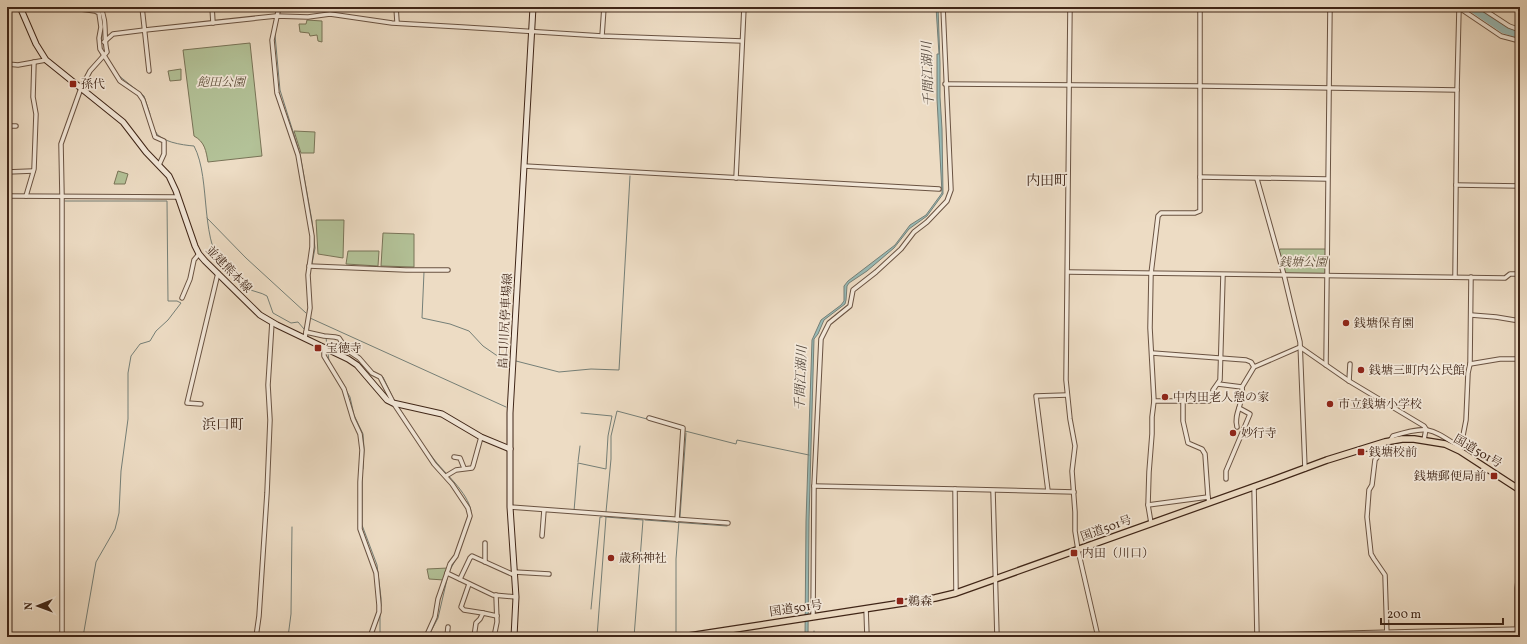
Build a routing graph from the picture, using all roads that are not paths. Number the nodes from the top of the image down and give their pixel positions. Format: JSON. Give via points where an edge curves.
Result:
{"nodes":[{"id":1,"x":20,"y":7,"type":"edge"},
{"id":2,"x":66,"y":7,"type":"edge"},
{"id":3,"x":100,"y":7,"type":"edge"},
{"id":4,"x":142,"y":7,"type":"edge"},
{"id":5,"x":212,"y":7,"type":"edge"},
{"id":6,"x":279,"y":7,"type":"edge"},
{"id":7,"x":396,"y":7,"type":"edge"},
{"id":8,"x":533,"y":7,"type":"edge"},
{"id":9,"x":604,"y":7,"type":"edge"},
{"id":10,"x":744,"y":7,"type":"edge"},
{"id":11,"x":943,"y":7,"type":"edge"},
{"id":12,"x":1070,"y":7,"type":"edge"},
{"id":13,"x":1200,"y":7,"type":"edge"},
{"id":14,"x":1330,"y":7,"type":"edge"},
{"id":15,"x":1480,"y":7,"type":"edge"},
{"id":16,"x":1459,"y":8,"type":"edge"},
{"id":17,"x":276,"y":16,"type":"junction"},
{"id":18,"x":397,"y":22,"type":"junction"},
{"id":19,"x":214,"y":23,"type":"junction"},
{"id":20,"x":145,"y":30,"type":"junction"},
{"id":21,"x":1520,"y":30,"type":"edge"},
{"id":22,"x":532,"y":31,"type":"junction"},
{"id":23,"x":602,"y":36,"type":"junction"},
{"id":24,"x":742,"y":41,"type":"junction"},
{"id":25,"x":1520,"y":41,"type":"edge"},
{"id":26,"x":104,"y":42,"type":"junction"},
{"id":27,"x":103,"y":56,"type":"junction"},
{"id":28,"x":46,"y":60,"type":"junction"},
{"id":29,"x":34,"y":62,"type":"junction"},
{"id":30,"x":7,"y":64,"type":"edge"},
{"id":31,"x":149,"y":71,"type":"dead end"},
{"id":32,"x":945,"y":84,"type":"junction"},
{"id":33,"x":1070,"y":84,"type":"junction"},
{"id":34,"x":1200,"y":86,"type":"junction"},
{"id":35,"x":81,"y":88,"type":"junction"},
{"id":36,"x":1330,"y":88,"type":"junction"},
{"id":37,"x":1457,"y":90,"type":"junction"},
{"id":38,"x":7,"y":126,"type":"edge"},
{"id":39,"x":16,"y":126,"type":"dead end"},
{"id":40,"x":159,"y":165,"type":"junction"},
{"id":41,"x":524,"y":166,"type":"junction"},
{"id":42,"x":33,"y":171,"type":"junction"},
{"id":43,"x":7,"y":172,"type":"edge"},
{"id":44,"x":1200,"y":177,"type":"junction"},
{"id":45,"x":736,"y":178,"type":"junction"},
{"id":46,"x":1257,"y":179,"type":"junction"},
{"id":47,"x":1328,"y":179,"type":"junction"},
{"id":48,"x":1456,"y":185,"type":"junction"},
{"id":49,"x":1520,"y":186,"type":"edge"},
{"id":50,"x":939,"y":189,"type":"dead end"},
{"id":51,"x":7,"y":196,"type":"edge"},
{"id":52,"x":26,"y":196,"type":"junction"},
{"id":53,"x":62,"y":196,"type":"junction"},
{"id":54,"x":178,"y":197,"type":"junction"},
{"id":55,"x":199,"y":254,"type":"junction"},
{"id":56,"x":309,"y":266,"type":"junction"},
{"id":57,"x":448,"y":270,"type":"dead end"},
{"id":58,"x":1068,"y":272,"type":"junction"},
{"id":59,"x":218,"y":273,"type":"junction"},
{"id":60,"x":1151,"y":274,"type":"junction"},
{"id":61,"x":1520,"y":274,"type":"edge"},
{"id":62,"x":1223,"y":275,"type":"junction"},
{"id":63,"x":1284,"y":275,"type":"junction"},
{"id":64,"x":1327,"y":276,"type":"junction"},
{"id":65,"x":1455,"y":277,"type":"junction"},
{"id":66,"x":1471,"y":277,"type":"junction"},
{"id":67,"x":182,"y":298,"type":"dead end"},
{"id":68,"x":1471,"y":315,"type":"junction"},
{"id":69,"x":1520,"y":321,"type":"edge"},
{"id":70,"x":272,"y":322,"type":"junction"},
{"id":71,"x":306,"y":330,"type":"junction"},
{"id":72,"x":305,"y":338,"type":"junction"},
{"id":73,"x":324,"y":347,"type":"junction"},
{"id":74,"x":1300,"y":347,"type":"junction"},
{"id":75,"x":1152,"y":353,"type":"junction"},
{"id":76,"x":1221,"y":358,"type":"junction"},
{"id":77,"x":1520,"y":359,"type":"edge"},
{"id":78,"x":1350,"y":364,"type":"dead end"},
{"id":79,"x":1470,"y":364,"type":"junction"},
{"id":80,"x":1326,"y":365,"type":"junction"},
{"id":81,"x":1254,"y":367,"type":"junction"},
{"id":82,"x":1349,"y":381,"type":"junction"},
{"id":83,"x":1218,"y":384,"type":"junction"},
{"id":84,"x":1242,"y":387,"type":"junction"},
{"id":85,"x":1067,"y":395,"type":"junction"},
{"id":86,"x":1154,"y":401,"type":"junction"},
{"id":87,"x":1183,"y":401,"type":"junction"},
{"id":88,"x":201,"y":404,"type":"dead end"},
{"id":89,"x":394,"y":404,"type":"junction"},
{"id":90,"x":1239,"y":408,"type":"junction"},
{"id":91,"x":649,"y":418,"type":"dead end"},
{"id":92,"x":1236,"y":427,"type":"dead end"},
{"id":93,"x":1426,"y":429,"type":"junction"},
{"id":94,"x":481,"y":437,"type":"junction"},
{"id":95,"x":1424,"y":440,"type":"junction"},
{"id":96,"x":1388,"y":442,"type":"junction"},
{"id":97,"x":510,"y":449,"type":"junction"},
{"id":98,"x":1460,"y":449,"type":"junction"},
{"id":99,"x":454,"y":457,"type":"dead end"},
{"id":100,"x":464,"y":468,"type":"junction"},
{"id":101,"x":1305,"y":469,"type":"junction"},
{"id":102,"x":446,"y":476,"type":"junction"},
{"id":103,"x":1226,"y":479,"type":"dead end"},
{"id":104,"x":814,"y":486,"type":"junction"},
{"id":105,"x":1254,"y":486,"type":"junction"},
{"id":106,"x":955,"y":489,"type":"junction"},
{"id":107,"x":1520,"y":490,"type":"edge"},
{"id":108,"x":994,"y":491,"type":"junction"},
{"id":109,"x":1048,"y":491,"type":"junction"},
{"id":110,"x":1074,"y":492,"type":"junction"},
{"id":111,"x":1208,"y":500,"type":"junction"},
{"id":112,"x":1148,"y":504,"type":"junction"},
{"id":113,"x":510,"y":507,"type":"junction"},
{"id":114,"x":544,"y":510,"type":"junction"},
{"id":115,"x":677,"y":520,"type":"junction"},
{"id":116,"x":728,"y":523,"type":"dead end"},
{"id":117,"x":1151,"y":524,"type":"junction"},
{"id":118,"x":542,"y":536,"type":"dead end"},
{"id":119,"x":485,"y":543,"type":"dead end"},
{"id":120,"x":1078,"y":550,"type":"junction"},
{"id":121,"x":485,"y":562,"type":"junction"},
{"id":122,"x":1520,"y":565,"type":"edge"},
{"id":123,"x":448,"y":574,"type":"junction"},
{"id":124,"x":514,"y":574,"type":"junction"},
{"id":125,"x":549,"y":574,"type":"dead end"},
{"id":126,"x":460,"y":580,"type":"junction"},
{"id":127,"x":995,"y":580,"type":"junction"},
{"id":128,"x":469,"y":584,"type":"junction"},
{"id":129,"x":956,"y":593,"type":"junction"},
{"id":130,"x":496,"y":596,"type":"junction"},
{"id":131,"x":516,"y":597,"type":"junction"},
{"id":132,"x":866,"y":608,"type":"junction"},
{"id":133,"x":483,"y":613,"type":"junction"},
{"id":134,"x":496,"y":616,"type":"junction"},
{"id":135,"x":809,"y":617,"type":"junction"},
{"id":136,"x":448,"y":627,"type":"dead end"},
{"id":137,"x":1519,"y":629,"type":"edge"},
{"id":138,"x":1386,"y":632,"type":"junction"},
{"id":139,"x":1257,"y":636,"type":"edge"},
{"id":140,"x":62,"y":637,"type":"edge"},
{"id":141,"x":256,"y":637,"type":"edge"},
{"id":142,"x":370,"y":637,"type":"edge"},
{"id":143,"x":426,"y":637,"type":"edge"},
{"id":144,"x":447,"y":637,"type":"edge"},
{"id":145,"x":474,"y":637,"type":"edge"},
{"id":146,"x":494,"y":637,"type":"edge"},
{"id":147,"x":514,"y":637,"type":"edge"},
{"id":148,"x":683,"y":637,"type":"edge"},
{"id":149,"x":867,"y":637,"type":"edge"},
{"id":150,"x":997,"y":637,"type":"edge"},
{"id":151,"x":1098,"y":637,"type":"edge"},
{"id":152,"x":1190,"y":637,"type":"edge"},
{"id":153,"x":1386,"y":637,"type":"edge"},
{"id":154,"x":1517,"y":637,"type":"edge"}],
"edges":[{"from":1,"to":28,"type":"main road","name":"並建熊本線"},
{"from":2,"to":27,"type":"street","via":[[95,10],[99,14],[99,44]]},
{"from":3,"to":26,"type":"street","via":[[104,14]]},
{"from":4,"to":20,"type":"street"},
{"from":5,"to":19,"type":"street"},
{"from":6,"to":17,"type":"street"},
{"from":7,"to":18,"type":"street"},
{"from":8,"to":22,"type":"main road","name":"畠口川尻停車場線"},
{"from":9,"to":23,"type":"street"},
{"from":10,"to":24,"type":"street"},
{"from":11,"to":32,"type":"street"},
{"from":12,"to":33,"type":"street"},
{"from":13,"to":34,"type":"street"},
{"from":14,"to":36,"type":"street"},
{"from":15,"to":21,"type":"street","via":[[1509,26]]},
{"from":16,"to":25,"type":"street","via":[[1501,36]]},
{"from":16,"to":37,"type":"street"},
{"from":17,"to":18,"type":"street","via":[[308,17],[330,14]]},
{"from":17,"to":19,"type":"street"},
{"from":17,"to":56,"type":"street","via":[[272,40],[277,93],[303,175],[312,236]]},
{"from":18,"to":22,"type":"street"},
{"from":19,"to":20,"type":"street"},
{"from":20,"to":26,"type":"street","via":[[113,34]]},
{"from":20,"to":31,"type":"street"},
{"from":22,"to":23,"type":"street"},
{"from":22,"to":41,"type":"main road","name":"畠口川尻停車場線"},
{"from":23,"to":24,"type":"street"},
{"from":24,"to":45,"type":"street"},
{"from":26,"to":27,"type":"street","via":[[106,52]]},
{"from":27,"to":35,"type":"street","via":[[90,70]]},
{"from":27,"to":40,"type":"street","via":[[120,81],[139,94],[155,137],[164,142],[164,154]]},
{"from":28,"to":29,"type":"street"},
{"from":28,"to":35,"type":"main road","name":"並建熊本線"},
{"from":29,"to":30,"type":"street"},
{"from":29,"to":42,"type":"street","via":[[33,98],[36,114]]},
{"from":32,"to":33,"type":"street"},
{"from":32,"to":104,"type":"street","via":[[950,190],[947,201],[876,272],[853,290],[850,306],[828,323],[821,339]]},
{"from":33,"to":34,"type":"street"},
{"from":33,"to":58,"type":"street"},
{"from":34,"to":36,"type":"street"},
{"from":34,"to":44,"type":"street"},
{"from":35,"to":40,"type":"main road","name":"並建熊本線","via":[[123,122],[137,142]]},
{"from":35,"to":53,"type":"street","via":[[61,144]]},
{"from":36,"to":37,"type":"street"},
{"from":36,"to":47,"type":"street"},
{"from":37,"to":48,"type":"street"},
{"from":38,"to":39,"type":"street"},
{"from":40,"to":54,"type":"main road","name":"並建熊本線","via":[[173,182]]},
{"from":41,"to":45,"type":"street"},
{"from":41,"to":97,"type":"main road","name":"畠口川尻停車場線","via":[[511,386]]},
{"from":42,"to":43,"type":"street"},
{"from":42,"to":52,"type":"street"},
{"from":44,"to":46,"type":"street"},
{"from":44,"to":60,"type":"street","via":[[1199,212],[1162,213],[1158,216]]},
{"from":45,"to":50,"type":"street"},
{"from":46,"to":47,"type":"street"},
{"from":46,"to":63,"type":"street"},
{"from":47,"to":64,"type":"street"},
{"from":48,"to":49,"type":"street"},
{"from":48,"to":65,"type":"street"},
{"from":51,"to":52,"type":"street"},
{"from":52,"to":53,"type":"street"},
{"from":53,"to":54,"type":"street"},
{"from":53,"to":140,"type":"street"},
{"from":54,"to":55,"type":"main road","name":"並建熊本線"},
{"from":55,"to":59,"type":"main road","name":"並建熊本線"},
{"from":55,"to":67,"type":"street","via":[[194,260]]},
{"from":56,"to":57,"type":"street"},
{"from":56,"to":71,"type":"street","via":[[310,308]]},
{"from":58,"to":60,"type":"street"},
{"from":58,"to":85,"type":"street"},
{"from":59,"to":70,"type":"main road","name":"並建熊本線","via":[[260,315]]},
{"from":59,"to":88,"type":"street","via":[[187,403]]},
{"from":60,"to":62,"type":"street"},
{"from":60,"to":75,"type":"street"},
{"from":61,"to":66,"type":"street","via":[[1510,274],[1505,278]]},
{"from":62,"to":63,"type":"street"},
{"from":62,"to":76,"type":"street"},
{"from":63,"to":64,"type":"street"},
{"from":63,"to":74,"type":"street"},
{"from":64,"to":65,"type":"street"},
{"from":64,"to":80,"type":"street"},
{"from":65,"to":66,"type":"street"},
{"from":66,"to":68,"type":"street"},
{"from":68,"to":69,"type":"street","via":[[1496,316]]},
{"from":68,"to":79,"type":"street"},
{"from":70,"to":72,"type":"main road","name":"並建熊本線"},
{"from":70,"to":141,"type":"street","via":[[268,385],[270,420],[267,493]]},
{"from":71,"to":72,"type":"street"},
{"from":71,"to":89,"type":"street","via":[[339,338],[372,373],[380,377]]},
{"from":72,"to":73,"type":"main road","name":"並建熊本線"},
{"from":73,"to":89,"type":"main road","name":"並建熊本線","via":[[357,365],[387,400]]},
{"from":73,"to":142,"type":"street","via":[[324,356],[344,389],[360,434],[360,529],[376,573],[379,605]]},
{"from":74,"to":80,"type":"street"},
{"from":74,"to":81,"type":"street"},
{"from":74,"to":101,"type":"street"},
{"from":75,"to":76,"type":"street"},
{"from":75,"to":86,"type":"street"},
{"from":76,"to":81,"type":"street","via":[[1246,360]]},
{"from":76,"to":83,"type":"street"},
{"from":77,"to":79,"type":"street"},
{"from":78,"to":82,"type":"street"},
{"from":79,"to":98,"type":"street","via":[[1466,420]]},
{"from":80,"to":82,"type":"street"},
{"from":81,"to":84,"type":"street"},
{"from":82,"to":93,"type":"street"},
{"from":83,"to":84,"type":"street"},
{"from":83,"to":87,"type":"street","via":[[1209,401]]},
{"from":84,"to":90,"type":"street"},
{"from":85,"to":109,"type":"street","via":[[1036,396]]},
{"from":85,"to":110,"type":"street","via":[[1075,446],[1072,471]]},
{"from":86,"to":87,"type":"street"},
{"from":86,"to":112,"type":"street"},
{"from":87,"to":111,"type":"street","via":[[1183,421],[1188,443],[1205,454]]},
{"from":89,"to":94,"type":"main road","name":"並建熊本線","via":[[442,414]]},
{"from":89,"to":102,"type":"street","via":[[434,464]]},
{"from":90,"to":92,"type":"street"},
{"from":90,"to":103,"type":"street","via":[[1250,414],[1226,471]]},
{"from":91,"to":115,"type":"street","via":[[683,428]]},
{"from":93,"to":95,"type":"street"},
{"from":93,"to":96,"type":"street","via":[[1393,436]]},
{"from":93,"to":98,"type":"street","via":[[1435,431]]},
{"from":94,"to":97,"type":"main road","name":"並建熊本線"},
{"from":94,"to":100,"type":"street","via":[[474,466]]},
{"from":95,"to":96,"type":"highway","name":"国道501号","via":[[1402,439]]},
{"from":95,"to":98,"type":"highway","name":"国道501号"},
{"from":96,"to":101,"type":"highway","name":"国道501号"},
{"from":96,"to":138,"type":"street","via":[[1374,460],[1372,485],[1368,490],[1367,517],[1372,554],[1385,575]]},
{"from":97,"to":113,"type":"main road","name":"畠口川尻停車場線"},
{"from":98,"to":107,"type":"highway","name":"国道501号"},
{"from":99,"to":100,"type":"street","via":[[460,458]]},
{"from":100,"to":102,"type":"street"},
{"from":101,"to":105,"type":"highway","name":"国道501号"},
{"from":102,"to":123,"type":"street","via":[[468,508],[470,516]]},
{"from":104,"to":106,"type":"street"},
{"from":104,"to":135,"type":"street"},
{"from":105,"to":111,"type":"highway","name":"国道501号"},
{"from":105,"to":139,"type":"street"},
{"from":106,"to":108,"type":"street"},
{"from":106,"to":129,"type":"street"},
{"from":108,"to":109,"type":"street"},
{"from":108,"to":127,"type":"street"},
{"from":109,"to":110,"type":"street"},
{"from":110,"to":120,"type":"street","via":[[1074,523]]},
{"from":111,"to":112,"type":"street"},
{"from":111,"to":117,"type":"highway","name":"国道501号"},
{"from":112,"to":117,"type":"street"},
{"from":113,"to":114,"type":"street"},
{"from":113,"to":124,"type":"main road","name":"畠口川尻停車場線"},
{"from":114,"to":115,"type":"street"},
{"from":114,"to":118,"type":"street"},
{"from":115,"to":116,"type":"street"},
{"from":117,"to":120,"type":"highway","name":"国道501号"},
{"from":119,"to":121,"type":"street"},
{"from":120,"to":127,"type":"highway","name":"国道501号"},
{"from":120,"to":151,"type":"street"},
{"from":121,"to":124,"type":"street"},
{"from":121,"to":126,"type":"street","via":[[472,556]]},
{"from":122,"to":137,"type":"street","via":[[1517,588]]},
{"from":123,"to":126,"type":"street"},
{"from":123,"to":143,"type":"street"},
{"from":124,"to":125,"type":"street"},
{"from":124,"to":131,"type":"main road","name":"畠口川尻停車場線"},
{"from":126,"to":128,"type":"street"},
{"from":127,"to":129,"type":"highway","name":"国道501号"},
{"from":127,"to":150,"type":"street"},
{"from":128,"to":130,"type":"street"},
{"from":128,"to":133,"type":"street","via":[[461,607],[464,610]]},
{"from":129,"to":132,"type":"highway","name":"国道501号"},
{"from":130,"to":131,"type":"street"},
{"from":130,"to":134,"type":"street"},
{"from":131,"to":147,"type":"main road","name":"畠口川尻停車場線"},
{"from":132,"to":135,"type":"highway","name":"国道501号"},
{"from":132,"to":149,"type":"street"},
{"from":133,"to":134,"type":"street"},
{"from":133,"to":145,"type":"street","via":[[476,623]]},
{"from":134,"to":146,"type":"street"},
{"from":135,"to":148,"type":"highway","name":"国道501号"},
{"from":136,"to":144,"type":"street"},
{"from":137,"to":138,"type":"street"},
{"from":137,"to":154,"type":"street"},
{"from":138,"to":139,"type":"street"},
{"from":138,"to":153,"type":"street"},
{"from":139,"to":152,"type":"street"}]}
